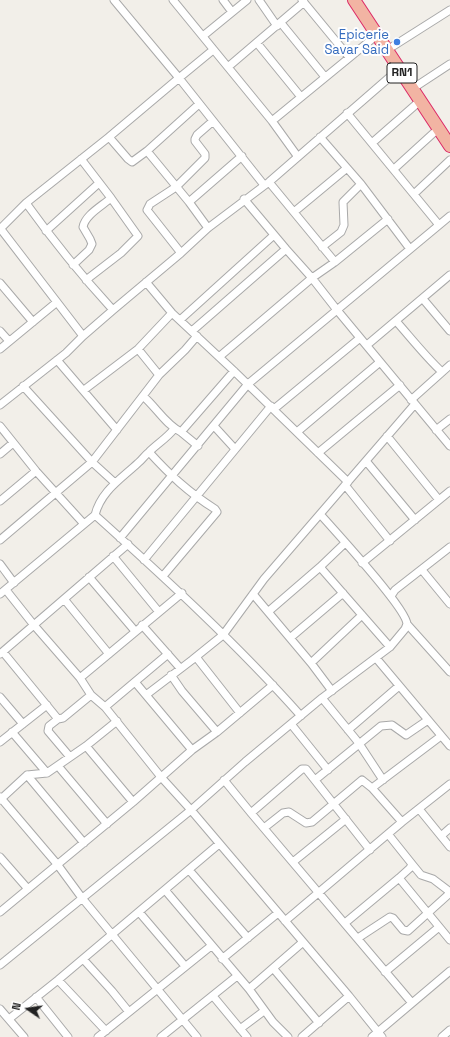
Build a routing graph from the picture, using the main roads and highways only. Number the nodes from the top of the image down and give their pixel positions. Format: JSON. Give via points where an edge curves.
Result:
{"nodes":[{"id":1,"x":354,"y":0,"type":"edge"},
{"id":2,"x":449,"y":143,"type":"edge"}],
"edges":[{"from":1,"to":2,"type":"highway","number":"RN1"}]}
